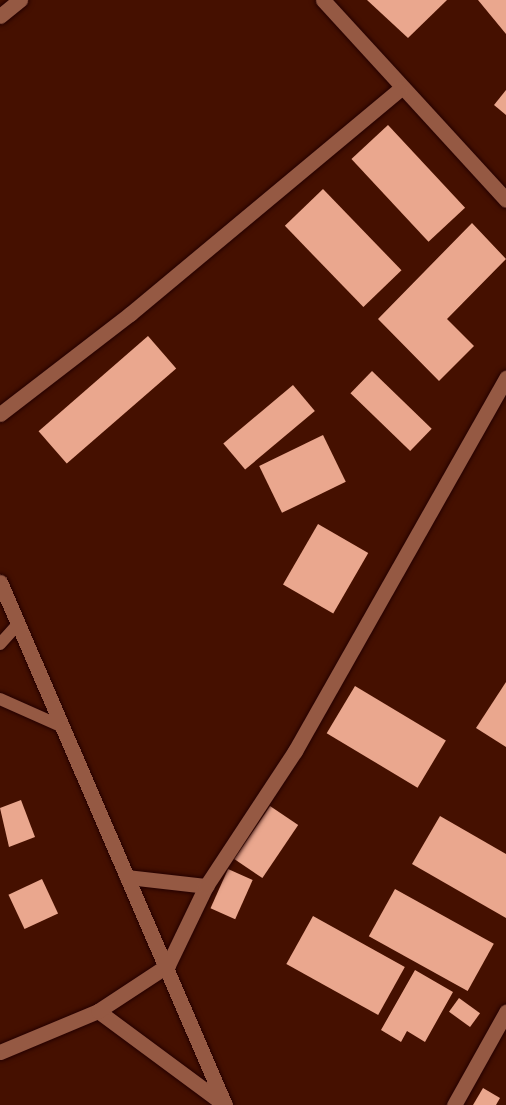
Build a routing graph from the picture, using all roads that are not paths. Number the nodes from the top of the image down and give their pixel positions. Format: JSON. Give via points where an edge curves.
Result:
{"nodes":[{"id":1,"x":20,"y":0,"type":"edge"},
{"id":2,"x":323,"y":0,"type":"edge"},
{"id":3,"x":0,"y":16,"type":"edge"},
{"id":4,"x":400,"y":89,"type":"junction"},
{"id":5,"x":506,"y":200,"type":"edge"},
{"id":6,"x":506,"y":378,"type":"edge"},
{"id":7,"x":0,"y":414,"type":"edge"},
{"id":8,"x":0,"y":582,"type":"edge"},
{"id":9,"x":18,"y":624,"type":"junction"},
{"id":10,"x":0,"y":644,"type":"edge"},
{"id":11,"x":0,"y":699,"type":"edge"},
{"id":12,"x":63,"y":727,"type":"junction"},
{"id":13,"x":127,"y":877,"type":"junction"},
{"id":14,"x":206,"y":886,"type":"junction"},
{"id":15,"x":168,"y":965,"type":"junction"},
{"id":16,"x":98,"y":1011,"type":"junction"},
{"id":17,"x":506,"y":1012,"type":"edge"},
{"id":18,"x":0,"y":1052,"type":"edge"},
{"id":19,"x":225,"y":1105,"type":"edge"},
{"id":20,"x":454,"y":1105,"type":"edge"}],
"edges":[{"from":1,"to":3,"type":"street"},
{"from":2,"to":4,"type":"street"},
{"from":4,"to":5,"type":"street"},
{"from":4,"to":7,"type":"street","via":[[130,314]]},
{"from":6,"to":14,"type":"street","via":[[295,751]]},
{"from":8,"to":9,"type":"street"},
{"from":9,"to":10,"type":"lane"},
{"from":9,"to":12,"type":"street"},
{"from":11,"to":12,"type":"lane"},
{"from":12,"to":13,"type":"street"},
{"from":13,"to":14,"type":"street"},
{"from":13,"to":15,"type":"street"},
{"from":14,"to":15,"type":"street"},
{"from":15,"to":16,"type":"street"},
{"from":15,"to":19,"type":"street"},
{"from":16,"to":18,"type":"street"},
{"from":16,"to":19,"type":"street"},
{"from":17,"to":20,"type":"street"}]}
